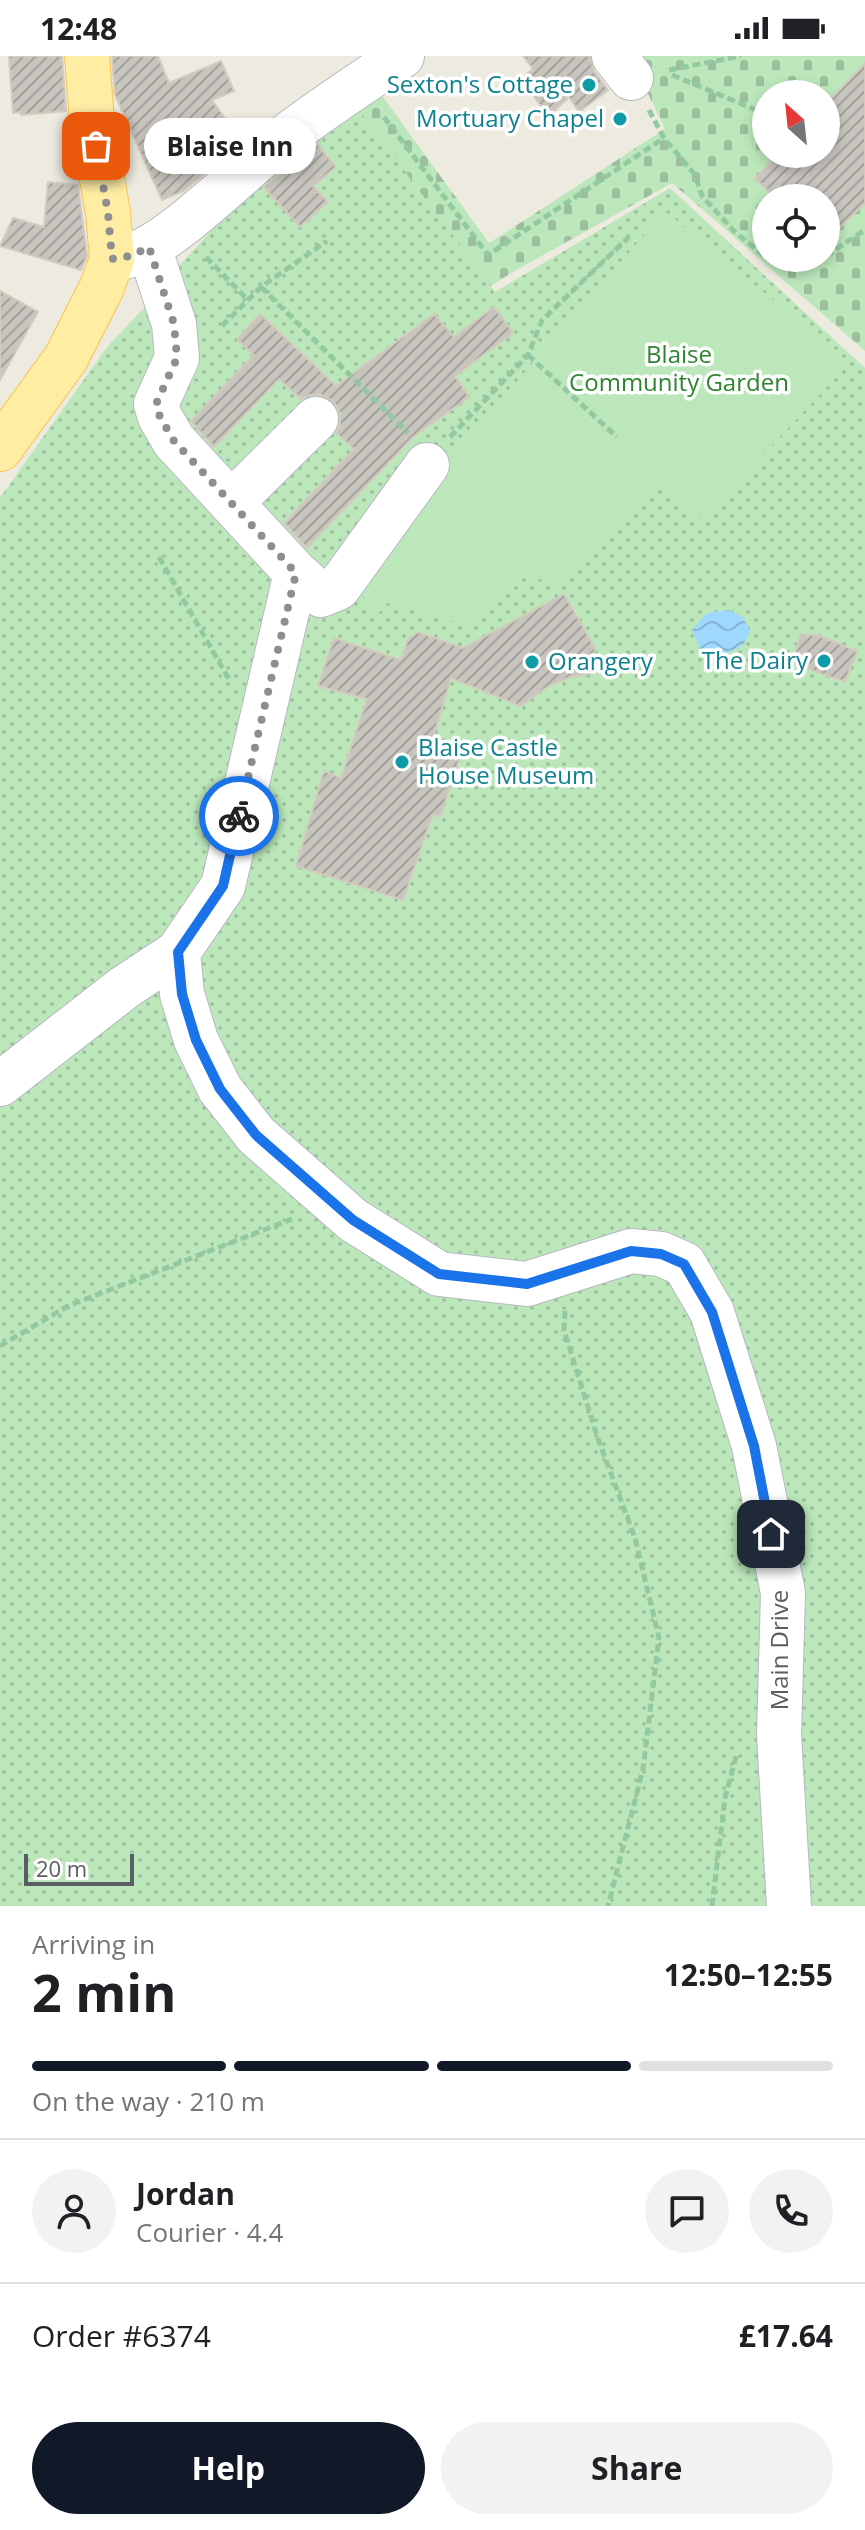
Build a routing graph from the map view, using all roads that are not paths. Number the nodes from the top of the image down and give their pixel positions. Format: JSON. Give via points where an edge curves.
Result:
{"nodes":[{"id":1,"x":87,"y":56,"type":"edge"},
{"id":2,"x":402,"y":56,"type":"edge"},
{"id":3,"x":146,"y":244,"type":"junction"},
{"id":4,"x":316,"y":419,"type":"dead end"},
{"id":5,"x":0,"y":449,"type":"edge"},
{"id":6,"x":429,"y":460,"type":"road end"},
{"id":7,"x":231,"y":503,"type":"junction"},
{"id":8,"x":296,"y":573,"type":"junction"},
{"id":9,"x":178,"y":952,"type":"junction"},
{"id":10,"x":0,"y":1084,"type":"edge"},
{"id":11,"x":789,"y":1906,"type":"edge"}],
"edges":[{"from":1,"to":3,"type":"main road","via":[[86,145],[108,213]]},
{"from":2,"to":3,"type":"street","via":[[283,138]]},
{"from":3,"to":5,"type":"main road","via":[[102,287],[66,358]]},
{"from":3,"to":7,"type":"street","via":[[174,324],[177,358],[156,404],[160,417],[174,441]]},
{"from":4,"to":7,"type":"street"},
{"from":6,"to":8,"type":"street","via":[[338,588],[321,595]]},
{"from":7,"to":8,"type":"street"},
{"from":8,"to":9,"type":"street","via":[[223,886]]},
{"from":9,"to":10,"type":"street"},
{"from":9,"to":11,"type":"street","name":"Main Drive","via":[[182,994],[196,1040],[220,1089],[256,1135],[353,1220],[439,1274],[527,1284],[631,1251],[661,1254],[684,1264],[712,1312],[754,1446],[783,1593],[779,1735]]}]}
